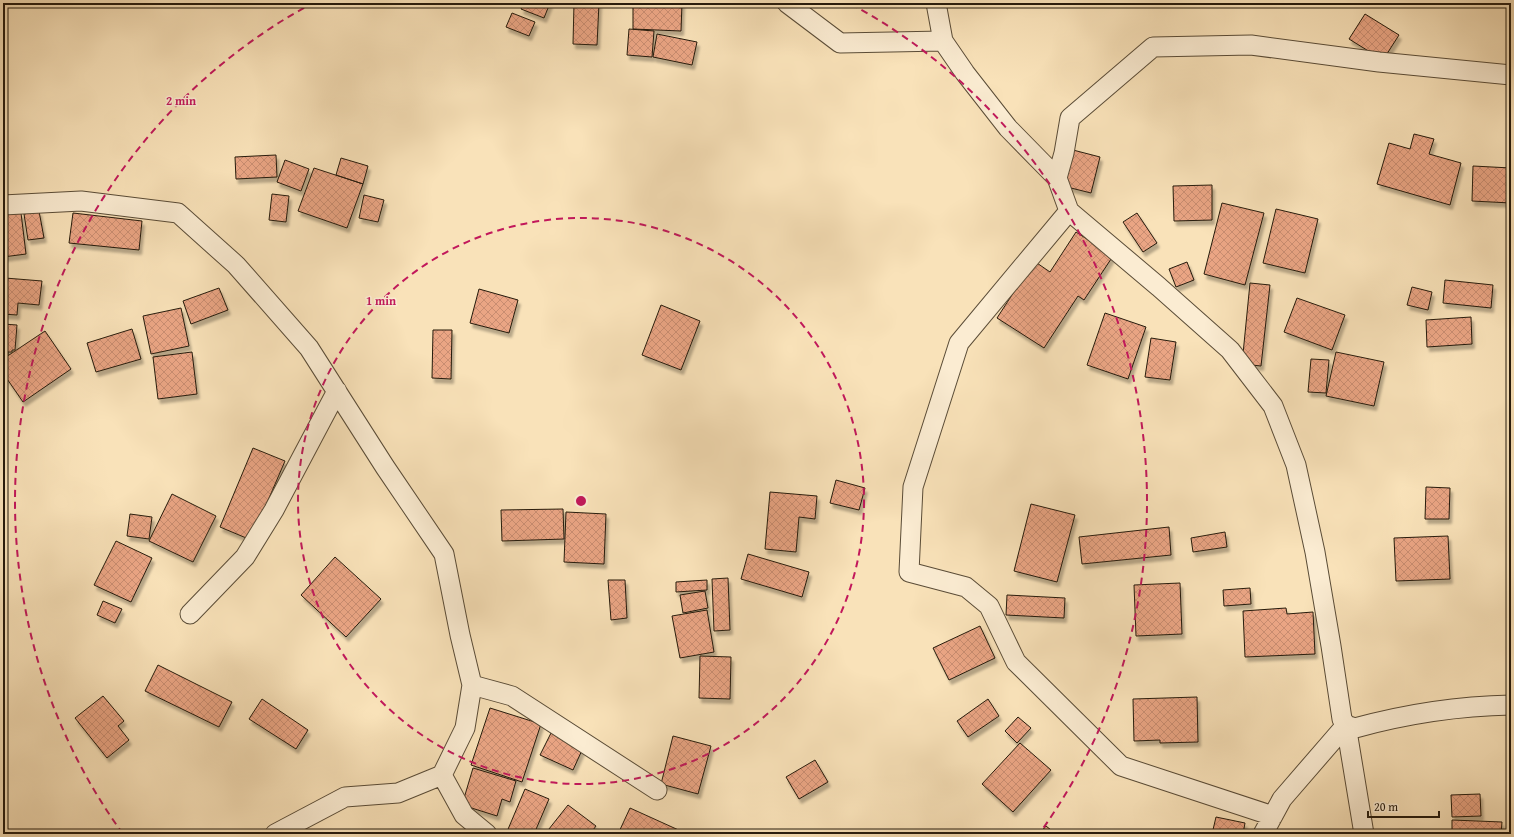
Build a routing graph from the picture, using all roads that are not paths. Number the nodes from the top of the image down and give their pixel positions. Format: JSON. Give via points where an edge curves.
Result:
{"nodes":[{"id":1,"x":787,"y":3,"type":"edge"},
{"id":2,"x":936,"y":3,"type":"edge"},
{"id":3,"x":943,"y":42,"type":"junction"},
{"id":4,"x":1511,"y":75,"type":"edge"},
{"id":5,"x":1056,"y":178,"type":"junction"},
{"id":6,"x":3,"y":205,"type":"edge"},
{"id":7,"x":1069,"y":211,"type":"junction"},
{"id":8,"x":337,"y":391,"type":"junction"},
{"id":9,"x":190,"y":614,"type":"dead end"},
{"id":10,"x":472,"y":685,"type":"junction"},
{"id":11,"x":1511,"y":705,"type":"edge"},
{"id":12,"x":1346,"y":725,"type":"junction"},
{"id":13,"x":442,"y":775,"type":"junction"},
{"id":14,"x":657,"y":790,"type":"dead end"},
{"id":15,"x":1273,"y":816,"type":"junction"},
{"id":16,"x":275,"y":834,"type":"edge"},
{"id":17,"x":487,"y":834,"type":"edge"},
{"id":18,"x":1263,"y":834,"type":"edge"},
{"id":19,"x":1364,"y":834,"type":"edge"}],
"edges":[{"from":1,"to":3,"type":"street","via":[[840,43]]},
{"from":2,"to":3,"type":"street"},
{"from":3,"to":5,"type":"street","via":[[1008,128]]},
{"from":4,"to":5,"type":"street","via":[[1379,62],[1251,45],[1153,47],[1070,118],[1064,153]]},
{"from":5,"to":7,"type":"street"},
{"from":6,"to":8,"type":"street","via":[[81,201],[178,212],[241,271],[309,348]]},
{"from":7,"to":12,"type":"street","via":[[1159,286],[1230,350],[1273,406],[1296,465],[1315,552],[1342,719]]},
{"from":7,"to":15,"type":"street","via":[[959,343],[913,487],[909,572],[966,587],[989,606],[1016,662],[1121,766]]},
{"from":8,"to":9,"type":"street","via":[[274,510],[245,557]]},
{"from":8,"to":10,"type":"street","via":[[444,554]]},
{"from":10,"to":13,"type":"street","via":[[465,728]]},
{"from":10,"to":14,"type":"street","via":[[512,696]]},
{"from":11,"to":12,"type":"street","via":[[1478,706],[1411,715],[1355,728]]},
{"from":12,"to":15,"type":"street","via":[[1282,798]]},
{"from":12,"to":19,"type":"street"},
{"from":13,"to":16,"type":"street","via":[[398,793],[345,797]]},
{"from":13,"to":17,"type":"street","via":[[464,815]]},
{"from":15,"to":18,"type":"street"}]}
